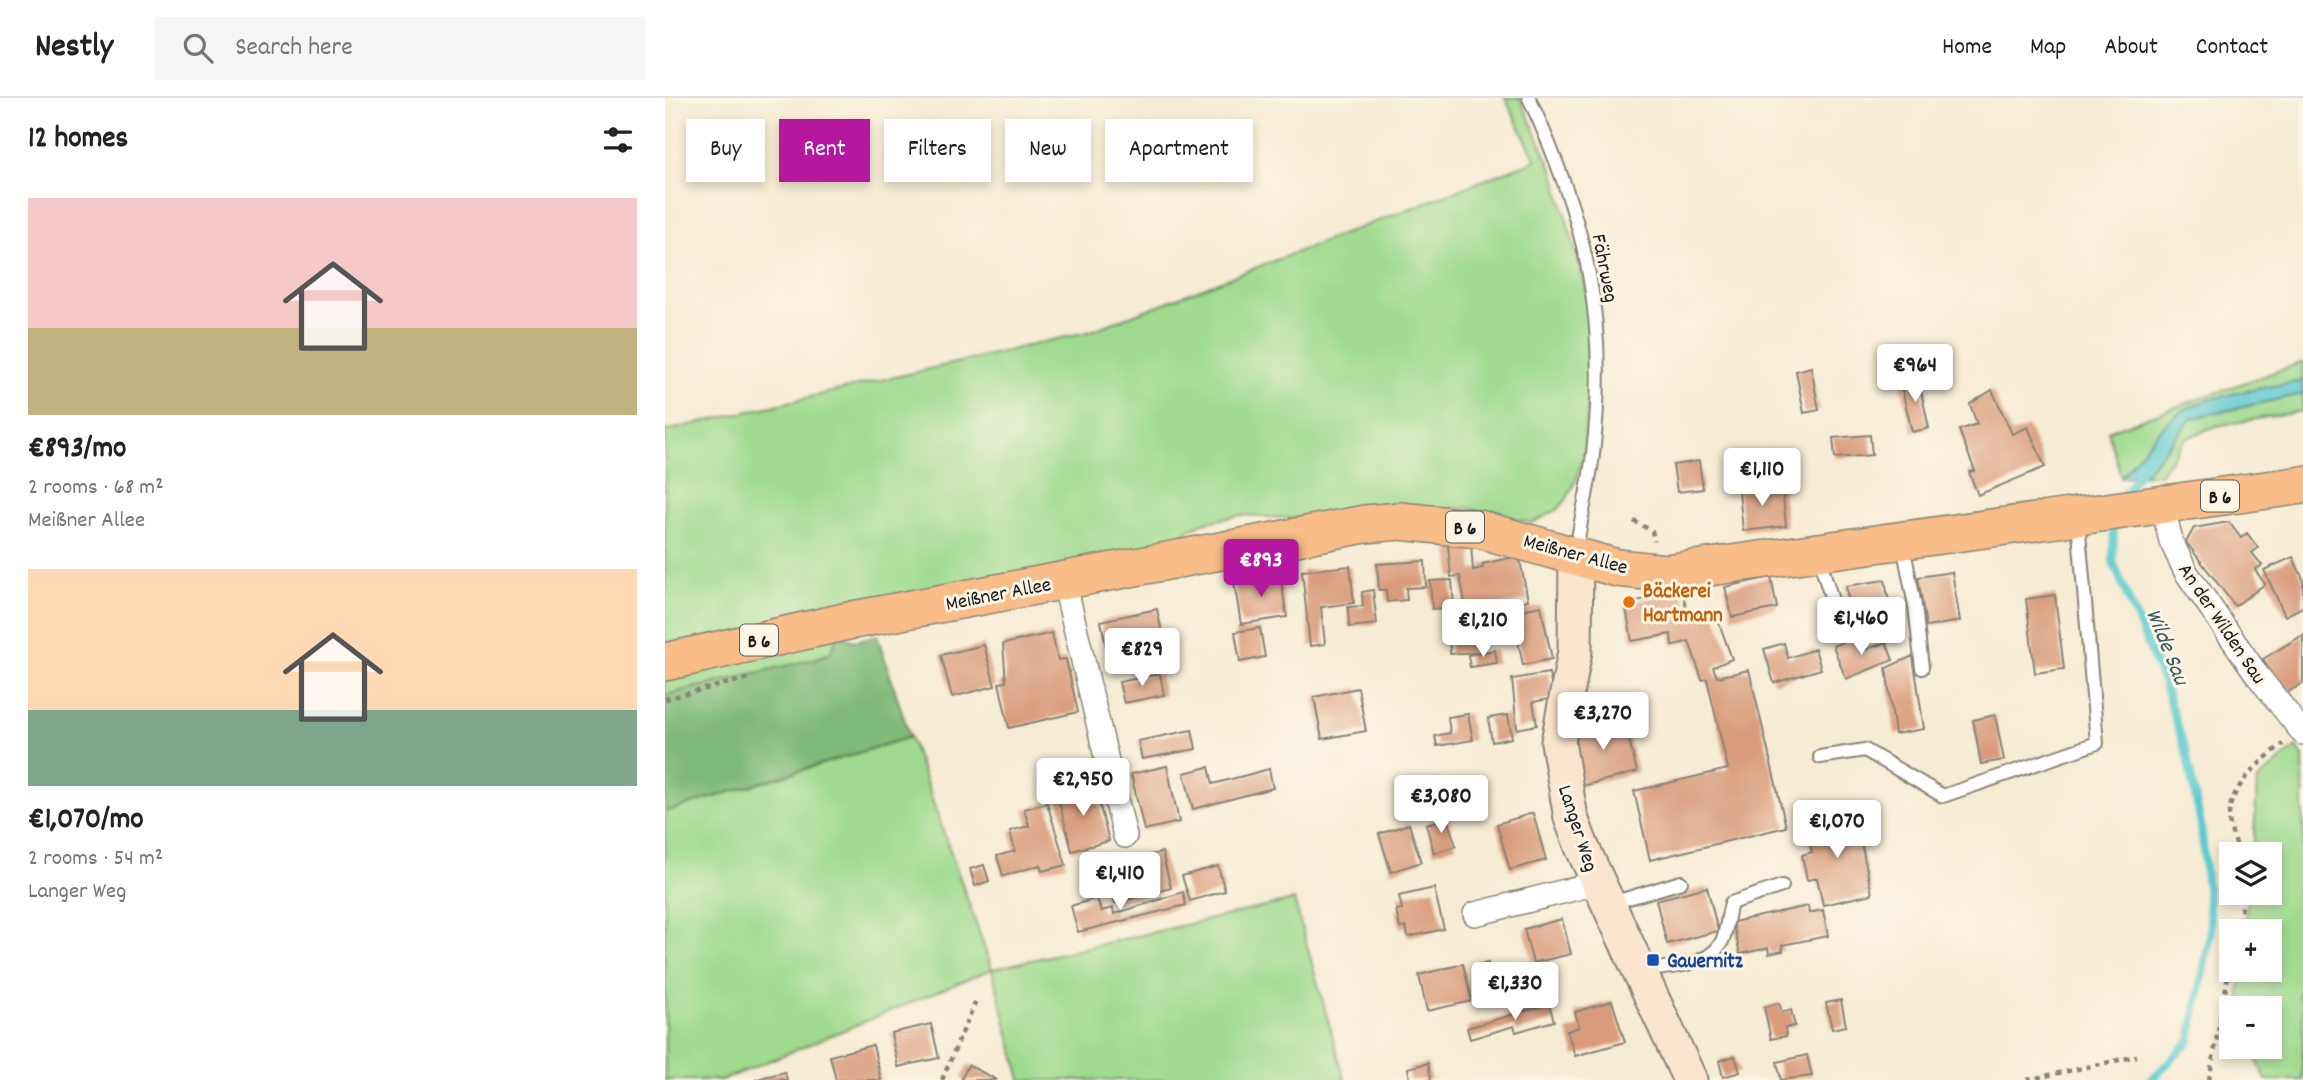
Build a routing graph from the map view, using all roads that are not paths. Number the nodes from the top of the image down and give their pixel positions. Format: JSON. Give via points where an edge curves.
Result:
{"nodes":[{"id":1,"x":1528,"y":98,"type":"edge"},
{"id":2,"x":2303,"y":485,"type":"edge"},
{"id":3,"x":2149,"y":505,"type":"junction"},
{"id":4,"x":2083,"y":515,"type":"junction"},
{"id":5,"x":1902,"y":541,"type":"junction"},
{"id":6,"x":1818,"y":554,"type":"junction"},
{"id":7,"x":1576,"y":556,"type":"junction"},
{"id":8,"x":1064,"y":581,"type":"junction"},
{"id":9,"x":1841,"y":630,"type":"dead end"},
{"id":10,"x":665,"y":662,"type":"edge"},
{"id":11,"x":1922,"y":668,"type":"dead end"},
{"id":12,"x":2302,"y":731,"type":"edge"},
{"id":13,"x":1820,"y":757,"type":"dead end"},
{"id":14,"x":1125,"y":836,"type":"dead end"},
{"id":15,"x":1681,"y":883,"type":"dead end"},
{"id":16,"x":1782,"y":886,"type":"dead end"},
{"id":17,"x":1603,"y":893,"type":"junction"},
{"id":18,"x":1475,"y":914,"type":"dead end"},
{"id":19,"x":1641,"y":971,"type":"junction"},
{"id":20,"x":1691,"y":1080,"type":"edge"}],
"edges":[{"from":1,"to":7,"type":"lane","name":"Fährweg","via":[[1561,172],[1594,290],[1598,372],[1593,454]]},
{"from":2,"to":3,"type":"main road","name":"Meißner Allee","number":"B 6"},
{"from":3,"to":4,"type":"main road","name":"Meißner Allee","number":"B 6"},
{"from":3,"to":12,"type":"street","name":"An der Wilden Sau","via":[[2186,572]]},
{"from":4,"to":5,"type":"main road","name":"Meißner Allee","number":"B 6"},
{"from":4,"to":13,"type":"lane","via":[[2097,743],[1943,796],[1865,750]]},
{"from":5,"to":6,"type":"main road","name":"Meißner Allee","number":"B 6"},
{"from":5,"to":11,"type":"lane"},
{"from":6,"to":7,"type":"main road","name":"Meißner Allee","number":"B 6","via":[[1666,573],[1617,568]]},
{"from":6,"to":9,"type":"lane"},
{"from":7,"to":8,"type":"main road","name":"Meißner Allee","number":"B 6","via":[[1479,529],[1401,521],[1318,532]]},
{"from":7,"to":17,"type":"street","name":"Langer Weg","via":[[1575,651],[1558,742],[1571,818]]},
{"from":8,"to":10,"type":"main road","name":"Meißner Allee","number":"B 6","via":[[853,620]]},
{"from":8,"to":14,"type":"street"},
{"from":15,"to":17,"type":"lane"},
{"from":16,"to":19,"type":"lane","via":[[1731,903],[1724,937],[1715,953],[1701,961]]},
{"from":17,"to":18,"type":"street"},
{"from":17,"to":19,"type":"street","name":"Langer Weg"},
{"from":19,"to":20,"type":"street","name":"Langer Weg"}]}
